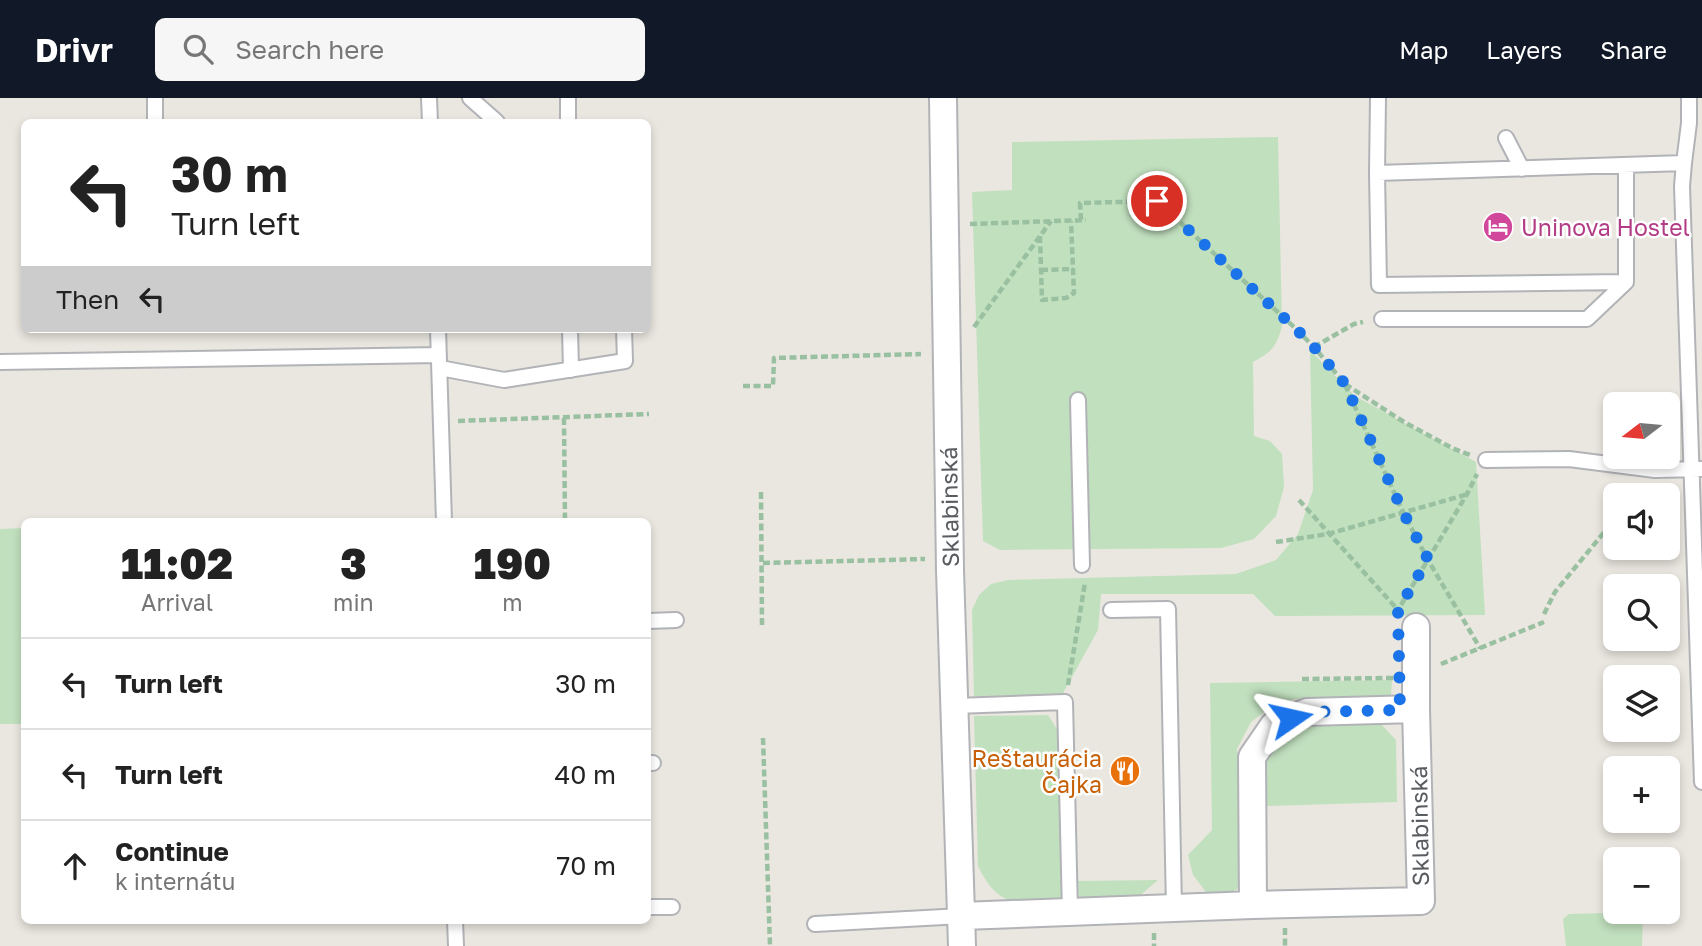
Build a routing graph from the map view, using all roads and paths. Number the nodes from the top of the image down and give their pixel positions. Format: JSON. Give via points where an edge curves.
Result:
{"nodes":[{"id":1,"x":155,"y":98,"type":"edge"},
{"id":2,"x":429,"y":98,"type":"edge"},
{"id":3,"x":470,"y":98,"type":"edge"},
{"id":4,"x":568,"y":98,"type":"edge"},
{"id":5,"x":943,"y":98,"type":"edge"},
{"id":6,"x":1378,"y":98,"type":"edge"},
{"id":7,"x":1689,"y":98,"type":"edge"},
{"id":8,"x":155,"y":119,"type":"edge"},
{"id":9,"x":430,"y":119,"type":"edge"},
{"id":10,"x":494,"y":119,"type":"edge"},
{"id":11,"x":568,"y":119,"type":"edge"},
{"id":12,"x":1506,"y":138,"type":"dead end"},
{"id":13,"x":1684,"y":163,"type":"junction"},
{"id":14,"x":1626,"y":165,"type":"junction"},
{"id":15,"x":1522,"y":169,"type":"junction"},
{"id":16,"x":1170,"y":173,"type":"dead end"},
{"id":17,"x":1377,"y":173,"type":"junction"},
{"id":18,"x":1157,"y":201,"type":"junction"},
{"id":19,"x":1051,"y":221,"type":"junction"},
{"id":20,"x":1071,"y":221,"type":"junction"},
{"id":21,"x":969,"y":224,"type":"dead end"},
{"id":22,"x":1040,"y":236,"type":"junction"},
{"id":23,"x":1073,"y":269,"type":"junction"},
{"id":24,"x":1041,"y":270,"type":"junction"},
{"id":25,"x":1626,"y":282,"type":"junction"},
{"id":26,"x":1382,"y":319,"type":"joint"},
{"id":27,"x":971,"y":330,"type":"dead end"},
{"id":28,"x":438,"y":333,"type":"edge"},
{"id":29,"x":570,"y":333,"type":"edge"},
{"id":30,"x":624,"y":333,"type":"edge"},
{"id":31,"x":1314,"y":347,"type":"junction"},
{"id":32,"x":922,"y":354,"type":"dead end"},
{"id":33,"x":440,"y":361,"type":"junction"},
{"id":34,"x":0,"y":362,"type":"edge"},
{"id":35,"x":570,"y":370,"type":"junction"},
{"id":36,"x":1345,"y":384,"type":"junction"},
{"id":37,"x":743,"y":386,"type":"dead end"},
{"id":38,"x":1078,"y":400,"type":"dead end"},
{"id":39,"x":649,"y":414,"type":"dead end"},
{"id":40,"x":564,"y":418,"type":"junction"},
{"id":41,"x":441,"y":421,"type":"junction"},
{"id":42,"x":1486,"y":460,"type":"junction"},
{"id":43,"x":1696,"y":469,"type":"edge"},
{"id":44,"x":761,"y":492,"type":"dead end"},
{"id":45,"x":1467,"y":494,"type":"junction"},
{"id":46,"x":1299,"y":500,"type":"dead end"},
{"id":47,"x":1403,"y":512,"type":"junction"},
{"id":48,"x":444,"y":518,"type":"edge"},
{"id":49,"x":565,"y":518,"type":"edge"},
{"id":50,"x":1328,"y":534,"type":"junction"},
{"id":51,"x":1603,"y":534,"type":"edge"},
{"id":52,"x":1276,"y":542,"type":"dead end"},
{"id":53,"x":926,"y":558,"type":"dead end"},
{"id":54,"x":1428,"y":559,"type":"junction"},
{"id":55,"x":763,"y":563,"type":"junction"},
{"id":56,"x":1084,"y":572,"type":"joint"},
{"id":57,"x":1111,"y":610,"type":"dead end"},
{"id":58,"x":1544,"y":614,"type":"dead end"},
{"id":59,"x":676,"y":620,"type":"dead end"},
{"id":60,"x":651,"y":621,"type":"edge"},
{"id":61,"x":762,"y":626,"type":"dead end"},
{"id":62,"x":1416,"y":627,"type":"dead end"},
{"id":63,"x":1480,"y":648,"type":"dead end"},
{"id":64,"x":1065,"y":702,"type":"junction"},
{"id":65,"x":955,"y":706,"type":"junction"},
{"id":66,"x":1416,"y":709,"type":"junction"},
{"id":67,"x":763,"y":738,"type":"dead end"},
{"id":68,"x":1702,"y":754,"type":"edge"},
{"id":69,"x":1702,"y":782,"type":"edge"},
{"id":70,"x":1253,"y":905,"type":"junction"},
{"id":71,"x":651,"y":907,"type":"edge"},
{"id":72,"x":672,"y":907,"type":"dead end"},
{"id":73,"x":1174,"y":908,"type":"junction"},
{"id":74,"x":1070,"y":912,"type":"junction"},
{"id":75,"x":961,"y":916,"type":"junction"},
{"id":76,"x":1284,"y":923,"type":"dead end"},
{"id":77,"x":455,"y":924,"type":"edge"},
{"id":78,"x":815,"y":924,"type":"dead end"},
{"id":79,"x":456,"y":946,"type":"edge"},
{"id":80,"x":770,"y":946,"type":"edge"},
{"id":81,"x":962,"y":946,"type":"edge"},
{"id":82,"x":1285,"y":946,"type":"edge"}],
"edges":[{"from":1,"to":8,"type":"lane"},
{"from":2,"to":9,"type":"lane"},
{"from":3,"to":10,"type":"lane"},
{"from":4,"to":11,"type":"lane"},
{"from":5,"to":65,"type":"street","name":"Sklabinská"},
{"from":6,"to":17,"type":"lane"},
{"from":7,"to":13,"type":"lane"},
{"from":12,"to":15,"type":"lane"},
{"from":13,"to":14,"type":"lane"},
{"from":13,"to":43,"type":"lane"},
{"from":14,"to":15,"type":"lane"},
{"from":14,"to":25,"type":"lane"},
{"from":15,"to":17,"type":"lane"},
{"from":16,"to":18,"type":"path"},
{"from":17,"to":25,"type":"lane","via":[[1379,285]]},
{"from":18,"to":20,"type":"path","via":[[1080,202],[1083,220]]},
{"from":18,"to":31,"type":"path"},
{"from":19,"to":20,"type":"path"},
{"from":19,"to":21,"type":"path"},
{"from":19,"to":22,"type":"path"},
{"from":20,"to":23,"type":"path"},
{"from":22,"to":24,"type":"path"},
{"from":22,"to":27,"type":"path"},
{"from":23,"to":24,"type":"path"},
{"from":23,"to":24,"type":"path","via":[[1074,293],[1042,300]]},
{"from":25,"to":26,"type":"lane","via":[[1587,319]]},
{"from":26,"to":31,"type":"path","via":[[1354,324]]},
{"from":28,"to":33,"type":"lane"},
{"from":29,"to":35,"type":"lane"},
{"from":30,"to":35,"type":"lane","via":[[625,361]]},
{"from":31,"to":36,"type":"path"},
{"from":32,"to":37,"type":"path","via":[[774,358],[774,386]]},
{"from":33,"to":34,"type":"lane"},
{"from":33,"to":35,"type":"lane","via":[[504,380]]},
{"from":33,"to":41,"type":"lane"},
{"from":36,"to":42,"type":"path","via":[[1452,448]]},
{"from":36,"to":47,"type":"path"},
{"from":38,"to":56,"type":"lane"},
{"from":39,"to":40,"type":"path"},
{"from":40,"to":41,"type":"path"},
{"from":40,"to":49,"type":"path"},
{"from":41,"to":48,"type":"lane"},
{"from":42,"to":43,"type":"lane","via":[[1569,459],[1655,470]]},
{"from":42,"to":45,"type":"path"},
{"from":43,"to":68,"type":"lane"},
{"from":44,"to":55,"type":"path"},
{"from":45,"to":47,"type":"path"},
{"from":45,"to":54,"type":"path"},
{"from":46,"to":50,"type":"path"},
{"from":47,"to":50,"type":"path"},
{"from":47,"to":54,"type":"path"},
{"from":50,"to":52,"type":"path"},
{"from":50,"to":54,"type":"path","via":[[1398,610]]},
{"from":51,"to":58,"type":"path","via":[[1555,592]]},
{"from":53,"to":55,"type":"path"},
{"from":54,"to":63,"type":"path"},
{"from":55,"to":61,"type":"path"},
{"from":56,"to":64,"type":"path"},
{"from":57,"to":73,"type":"lane","via":[[1168,609]]},
{"from":59,"to":60,"type":"lane"},
{"from":62,"to":66,"type":"street","name":"Sklabinská"},
{"from":64,"to":65,"type":"lane"},
{"from":64,"to":74,"type":"lane"},
{"from":65,"to":75,"type":"street","name":"Sklabinská"},
{"from":66,"to":70,"type":"street","via":[[1307,712],[1274,725],[1252,757]]},
{"from":66,"to":70,"type":"street","name":"Sklabinská","via":[[1420,901]]},
{"from":67,"to":80,"type":"path"},
{"from":68,"to":69,"type":"lane"},
{"from":70,"to":73,"type":"street","name":"Sklabinská"},
{"from":71,"to":72,"type":"lane"},
{"from":73,"to":74,"type":"street","name":"Sklabinská"},
{"from":74,"to":75,"type":"street","name":"Sklabinská"},
{"from":75,"to":78,"type":"lane"},
{"from":75,"to":81,"type":"street","name":"Sklabinská"},
{"from":76,"to":82,"type":"path"},
{"from":77,"to":79,"type":"lane"}]}
